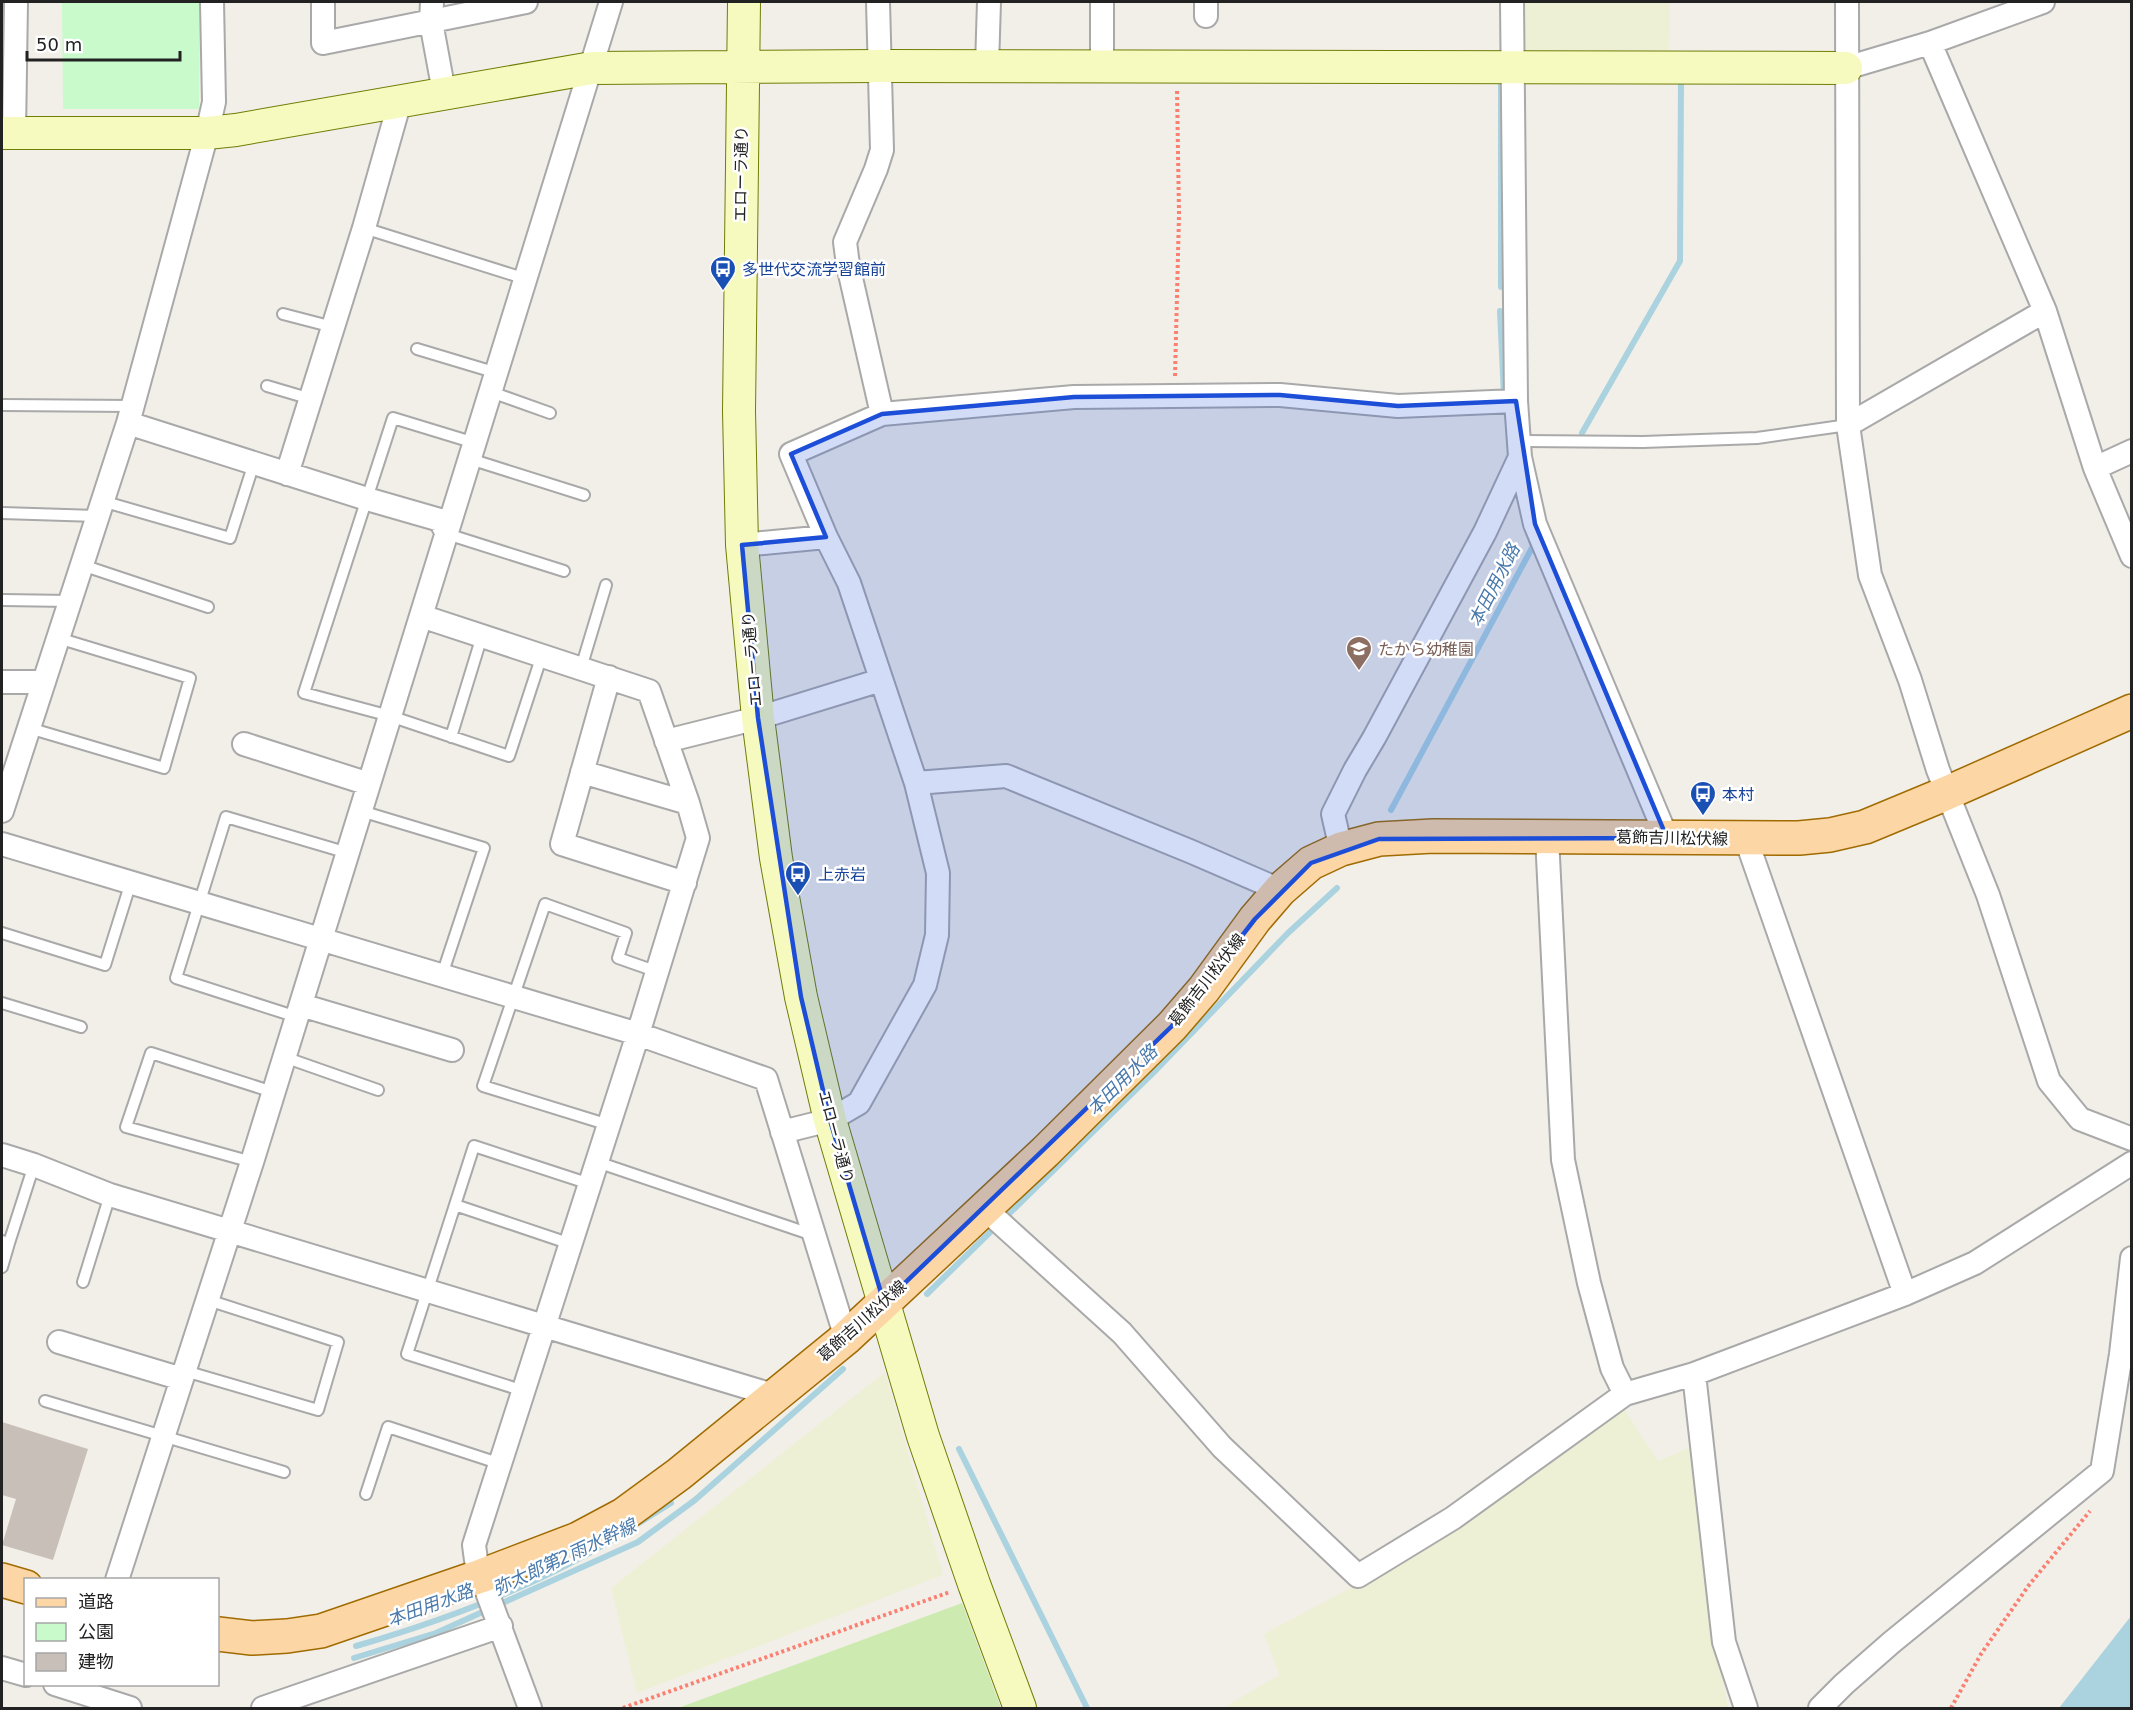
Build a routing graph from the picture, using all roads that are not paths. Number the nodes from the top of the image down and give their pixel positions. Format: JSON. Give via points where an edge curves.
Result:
{"nodes":[{"id":1,"x":16,"y":2,"type":"edge"},
{"id":2,"x":212,"y":2,"type":"edge"},
{"id":3,"x":323,"y":2,"type":"edge"},
{"id":4,"x":526,"y":2,"type":"edge"},
{"id":5,"x":611,"y":2,"type":"edge"},
{"id":6,"x":744,"y":2,"type":"edge"},
{"id":7,"x":878,"y":2,"type":"edge"},
{"id":8,"x":989,"y":2,"type":"edge"},
{"id":9,"x":1102,"y":2,"type":"edge"},
{"id":10,"x":1512,"y":2,"type":"edge"},
{"id":11,"x":1847,"y":2,"type":"edge"},
{"id":12,"x":2043,"y":2,"type":"edge"},
{"id":13,"x":431,"y":12,"type":"edge"},
{"id":14,"x":1930,"y":44,"type":"junction"},
{"id":15,"x":8,"y":63,"type":"edge"},
{"id":16,"x":742,"y":66,"type":"junction"},
{"id":17,"x":879,"y":66,"type":"junction"},
{"id":18,"x":987,"y":66,"type":"junction"},
{"id":19,"x":1102,"y":66,"type":"junction"},
{"id":20,"x":592,"y":68,"type":"junction"},
{"id":21,"x":1512,"y":68,"type":"junction"},
{"id":22,"x":1846,"y":68,"type":"junction"},
{"id":23,"x":444,"y":92,"type":"junction"},
{"id":24,"x":400,"y":101,"type":"junction"},
{"id":25,"x":8,"y":133,"type":"edge"},
{"id":26,"x":207,"y":133,"type":"junction"},
{"id":27,"x":364,"y":228,"type":"junction"},
{"id":28,"x":526,"y":279,"type":"junction"},
{"id":29,"x":2045,"y":311,"type":"junction"},
{"id":30,"x":283,"y":314,"type":"dead end"},
{"id":31,"x":333,"y":327,"type":"junction"},
{"id":32,"x":417,"y":349,"type":"dead end"},
{"id":33,"x":494,"y":383,"type":"junction"},
{"id":34,"x":267,"y":386,"type":"dead end"},
{"id":35,"x":311,"y":399,"type":"junction"},
{"id":36,"x":1516,"y":401,"type":"junction"},
{"id":37,"x":2,"y":405,"type":"edge"},
{"id":38,"x":550,"y":413,"type":"dead end"},
{"id":39,"x":130,"y":414,"type":"junction"},
{"id":40,"x":882,"y":414,"type":"junction"},
{"id":41,"x":1848,"y":425,"type":"junction"},
{"id":42,"x":1520,"y":449,"type":"junction"},
{"id":43,"x":473,"y":451,"type":"junction"},
{"id":44,"x":2132,"y":451,"type":"edge"},
{"id":45,"x":254,"y":463,"type":"junction"},
{"id":46,"x":2095,"y":468,"type":"junction"},
{"id":47,"x":287,"y":474,"type":"junction"},
{"id":48,"x":584,"y":495,"type":"dead end"},
{"id":49,"x":367,"y":499,"type":"junction"},
{"id":50,"x":100,"y":509,"type":"junction"},
{"id":51,"x":2,"y":513,"type":"edge"},
{"id":52,"x":447,"y":534,"type":"junction"},
{"id":53,"x":826,"y":537,"type":"junction"},
{"id":54,"x":742,"y":545,"type":"junction"},
{"id":55,"x":2132,"y":556,"type":"edge"},
{"id":56,"x":82,"y":565,"type":"junction"},
{"id":57,"x":564,"y":572,"type":"dead end"},
{"id":58,"x":606,"y":585,"type":"dead end"},
{"id":59,"x":2,"y":600,"type":"edge"},
{"id":60,"x":70,"y":601,"type":"junction"},
{"id":61,"x":208,"y":607,"type":"dead end"},
{"id":62,"x":421,"y":616,"type":"junction"},
{"id":63,"x":482,"y":636,"type":"junction"},
{"id":64,"x":58,"y":638,"type":"junction"},
{"id":65,"x":542,"y":655,"type":"junction"},
{"id":66,"x":581,"y":668,"type":"junction"},
{"id":67,"x":609,"y":677,"type":"junction"},
{"id":68,"x":881,"y":680,"type":"junction"},
{"id":69,"x":2,"y":682,"type":"edge"},
{"id":70,"x":44,"y":682,"type":"junction"},
{"id":71,"x":2132,"y":711,"type":"edge"},
{"id":72,"x":390,"y":716,"type":"junction"},
{"id":73,"x":758,"y":718,"type":"junction"},
{"id":74,"x":29,"y":728,"type":"junction"},
{"id":75,"x":451,"y":737,"type":"junction"},
{"id":76,"x":666,"y":741,"type":"junction"},
{"id":77,"x":244,"y":744,"type":"dead end"},
{"id":78,"x":9,"y":765,"type":"edge"},
{"id":79,"x":582,"y":772,"type":"junction"},
{"id":80,"x":916,"y":783,"type":"junction"},
{"id":81,"x":369,"y":784,"type":"junction"},
{"id":82,"x":1947,"y":793,"type":"junction"},
{"id":83,"x":688,"y":803,"type":"junction"},
{"id":84,"x":2,"y":811,"type":"edge"},
{"id":85,"x":361,"y":811,"type":"junction"},
{"id":86,"x":1547,"y":837,"type":"junction"},
{"id":87,"x":1667,"y":838,"type":"junction"},
{"id":88,"x":1746,"y":839,"type":"junction"},
{"id":89,"x":2,"y":844,"type":"edge"},
{"id":90,"x":1341,"y":849,"type":"junction"},
{"id":91,"x":348,"y":853,"type":"junction"},
{"id":92,"x":131,"y":882,"type":"junction"},
{"id":93,"x":685,"y":883,"type":"junction"},
{"id":94,"x":1280,"y":890,"type":"junction"},
{"id":95,"x":200,"y":903,"type":"junction"},
{"id":96,"x":2,"y":933,"type":"edge"},
{"id":97,"x":321,"y":939,"type":"junction"},
{"id":98,"x":658,"y":972,"type":"junction"},
{"id":99,"x":442,"y":975,"type":"junction"},
{"id":100,"x":513,"y":996,"type":"junction"},
{"id":101,"x":2,"y":1004,"type":"edge"},
{"id":102,"x":299,"y":1011,"type":"junction"},
{"id":103,"x":81,"y":1027,"type":"dead end"},
{"id":104,"x":638,"y":1034,"type":"junction"},
{"id":105,"x":452,"y":1050,"type":"dead end"},
{"id":106,"x":284,"y":1057,"type":"junction"},
{"id":107,"x":378,"y":1090,"type":"dead end"},
{"id":108,"x":273,"y":1092,"type":"junction"},
{"id":109,"x":830,"y":1120,"type":"junction"},
{"id":110,"x":609,"y":1125,"type":"junction"},
{"id":111,"x":782,"y":1132,"type":"junction"},
{"id":112,"x":2132,"y":1139,"type":"edge"},
{"id":113,"x":2,"y":1155,"type":"edge"},
{"id":114,"x":252,"y":1162,"type":"junction"},
{"id":115,"x":597,"y":1162,"type":"junction"},
{"id":116,"x":2132,"y":1163,"type":"edge"},
{"id":117,"x":33,"y":1165,"type":"junction"},
{"id":118,"x":590,"y":1184,"type":"junction"},
{"id":119,"x":110,"y":1195,"type":"junction"},
{"id":120,"x":455,"y":1205,"type":"junction"},
{"id":121,"x":984,"y":1208,"type":"junction"},
{"id":122,"x":230,"y":1231,"type":"junction"},
{"id":123,"x":814,"y":1236,"type":"junction"},
{"id":124,"x":5,"y":1242,"type":"edge"},
{"id":125,"x":571,"y":1244,"type":"junction"},
{"id":126,"x":2132,"y":1257,"type":"edge"},
{"id":127,"x":2,"y":1267,"type":"edge"},
{"id":128,"x":83,"y":1282,"type":"dead end"},
{"id":129,"x":428,"y":1291,"type":"junction"},
{"id":130,"x":1905,"y":1294,"type":"junction"},
{"id":131,"x":208,"y":1300,"type":"junction"},
{"id":132,"x":884,"y":1303,"type":"junction"},
{"id":133,"x":545,"y":1326,"type":"junction"},
{"id":134,"x":846,"y":1338,"type":"junction"},
{"id":135,"x":59,"y":1342,"type":"dead end"},
{"id":136,"x":1694,"y":1374,"type":"junction"},
{"id":137,"x":183,"y":1375,"type":"junction"},
{"id":138,"x":524,"y":1391,"type":"junction"},
{"id":139,"x":1625,"y":1394,"type":"junction"},
{"id":140,"x":776,"y":1396,"type":"junction"},
{"id":141,"x":45,"y":1401,"type":"dead end"},
{"id":142,"x":164,"y":1437,"type":"junction"},
{"id":143,"x":501,"y":1464,"type":"junction"},
{"id":144,"x":284,"y":1472,"type":"dead end"},
{"id":145,"x":366,"y":1494,"type":"dead end"},
{"id":146,"x":481,"y":1576,"type":"junction"},
{"id":147,"x":118,"y":1578,"type":"edge"},
{"id":148,"x":2,"y":1580,"type":"edge"},
{"id":149,"x":24,"y":1586,"type":"edge"},
{"id":150,"x":501,"y":1626,"type":"junction"},
{"id":151,"x":219,"y":1634,"type":"edge"},
{"id":152,"x":2,"y":1668,"type":"edge"},
{"id":153,"x":24,"y":1674,"type":"edge"},
{"id":154,"x":60,"y":1686,"type":"edge"},
{"id":155,"x":102,"y":1704,"type":"edge"},
{"id":156,"x":130,"y":1708,"type":"edge"},
{"id":157,"x":263,"y":1708,"type":"edge"},
{"id":158,"x":530,"y":1708,"type":"edge"},
{"id":159,"x":1020,"y":1708,"type":"edge"},
{"id":160,"x":1746,"y":1708,"type":"edge"},
{"id":161,"x":1820,"y":1708,"type":"edge"}],
"edges":[{"from":1,"to":15,"type":"street"},
{"from":2,"to":26,"type":"street","via":[[214,102]]},
{"from":3,"to":13,"type":"street","via":[[322,43]]},
{"from":4,"to":13,"type":"street"},
{"from":5,"to":20,"type":"street"},
{"from":6,"to":16,"type":"street","name":"エローラ通り"},
{"from":7,"to":17,"type":"street"},
{"from":8,"to":18,"type":"street"},
{"from":9,"to":19,"type":"street"},
{"from":10,"to":21,"type":"street"},
{"from":11,"to":22,"type":"street"},
{"from":12,"to":14,"type":"street"},
{"from":13,"to":23,"type":"street"},
{"from":14,"to":22,"type":"street"},
{"from":14,"to":29,"type":"street"},
{"from":15,"to":25,"type":"street"},
{"from":16,"to":17,"type":"street"},
{"from":16,"to":20,"type":"street"},
{"from":16,"to":54,"type":"street","name":"エローラ通り"},
{"from":17,"to":18,"type":"street"},
{"from":17,"to":40,"type":"street","via":[[882,150],[845,242]]},
{"from":18,"to":19,"type":"street"},
{"from":19,"to":21,"type":"street"},
{"from":20,"to":23,"type":"street"},
{"from":20,"to":28,"type":"street"},
{"from":21,"to":22,"type":"street"},
{"from":21,"to":36,"type":"street"},
{"from":22,"to":41,"type":"street"},
{"from":23,"to":24,"type":"street"},
{"from":24,"to":26,"type":"street"},
{"from":24,"to":27,"type":"street"},
{"from":25,"to":26,"type":"street"},
{"from":26,"to":39,"type":"street"},
{"from":27,"to":28,"type":"lane"},
{"from":27,"to":31,"type":"street"},
{"from":28,"to":33,"type":"street"},
{"from":29,"to":41,"type":"street"},
{"from":29,"to":46,"type":"street"},
{"from":30,"to":31,"type":"lane"},
{"from":31,"to":35,"type":"street"},
{"from":32,"to":33,"type":"lane"},
{"from":33,"to":38,"type":"lane"},
{"from":33,"to":43,"type":"street"},
{"from":34,"to":35,"type":"lane"},
{"from":35,"to":47,"type":"street"},
{"from":36,"to":40,"type":"street","via":[[1398,406],[1280,395],[1074,397]]},
{"from":36,"to":42,"type":"street"},
{"from":37,"to":39,"type":"lane"},
{"from":39,"to":45,"type":"street"},
{"from":39,"to":50,"type":"street"},
{"from":40,"to":53,"type":"street","via":[[791,454]]},
{"from":41,"to":42,"type":"lane","via":[[1757,438]]},
{"from":41,"to":82,"type":"street","via":[[1870,575]]},
{"from":42,"to":87,"type":"street","via":[[1535,524]]},
{"from":42,"to":90,"type":"street","via":[[1485,532],[1333,814]]},
{"from":43,"to":48,"type":"lane"},
{"from":43,"to":49,"type":"lane","via":[[393,418]]},
{"from":43,"to":52,"type":"street"},
{"from":44,"to":46,"type":"street"},
{"from":45,"to":47,"type":"street"},
{"from":45,"to":50,"type":"lane","via":[[230,538]]},
{"from":46,"to":55,"type":"street"},
{"from":47,"to":49,"type":"street"},
{"from":49,"to":52,"type":"street","via":[[440,520]]},
{"from":49,"to":72,"type":"lane","via":[[304,693]]},
{"from":50,"to":51,"type":"lane"},
{"from":50,"to":56,"type":"street"},
{"from":52,"to":57,"type":"lane"},
{"from":52,"to":62,"type":"street"},
{"from":53,"to":54,"type":"street"},
{"from":53,"to":68,"type":"street","via":[[849,584]]},
{"from":54,"to":73,"type":"street","name":"エローラ通り"},
{"from":56,"to":60,"type":"street"},
{"from":56,"to":61,"type":"lane"},
{"from":58,"to":66,"type":"lane"},
{"from":59,"to":60,"type":"lane"},
{"from":60,"to":64,"type":"street"},
{"from":62,"to":63,"type":"street"},
{"from":62,"to":72,"type":"street"},
{"from":63,"to":65,"type":"street"},
{"from":63,"to":75,"type":"lane"},
{"from":64,"to":70,"type":"street"},
{"from":64,"to":74,"type":"lane","via":[[190,678],[164,768]]},
{"from":65,"to":66,"type":"street"},
{"from":65,"to":75,"type":"lane","via":[[509,756]]},
{"from":66,"to":67,"type":"street"},
{"from":67,"to":76,"type":"street","via":[[649,691]]},
{"from":67,"to":79,"type":"street"},
{"from":68,"to":73,"type":"street"},
{"from":68,"to":80,"type":"street"},
{"from":69,"to":70,"type":"street"},
{"from":70,"to":74,"type":"street"},
{"from":71,"to":82,"type":"main road","name":"葛飾吉川松伏線"},
{"from":72,"to":75,"type":"lane"},
{"from":72,"to":81,"type":"street"},
{"from":73,"to":76,"type":"street"},
{"from":73,"to":109,"type":"street","name":"エローラ通り","via":[[776,858],[801,998]]},
{"from":74,"to":78,"type":"street"},
{"from":76,"to":83,"type":"street"},
{"from":77,"to":81,"type":"street"},
{"from":78,"to":84,"type":"street"},
{"from":79,"to":83,"type":"street"},
{"from":79,"to":93,"type":"street","via":[[562,844]]},
{"from":80,"to":94,"type":"street","via":[[1006,776]]},
{"from":80,"to":109,"type":"street","via":[[938,873],[937,935],[925,985],[859,1103]]},
{"from":81,"to":85,"type":"street"},
{"from":82,"to":88,"type":"main road","name":"葛飾吉川松伏線","via":[[1865,826],[1830,835]]},
{"from":82,"to":112,"type":"street","via":[[1988,896],[2049,1081],[2080,1119]]},
{"from":83,"to":93,"type":"street","via":[[698,838]]},
{"from":85,"to":91,"type":"street"},
{"from":85,"to":99,"type":"lane","via":[[484,848]]},
{"from":86,"to":87,"type":"main road","name":"葛飾吉川松伏線"},
{"from":86,"to":90,"type":"main road","name":"葛飾吉川松伏線","via":[[1379,839]]},
{"from":86,"to":139,"type":"street","via":[[1563,1161],[1588,1283],[1612,1368]]},
{"from":87,"to":88,"type":"main road","name":"葛飾吉川松伏線"},
{"from":88,"to":130,"type":"street"},
{"from":89,"to":92,"type":"street"},
{"from":90,"to":94,"type":"main road","name":"葛飾吉川松伏線","via":[[1311,863]]},
{"from":91,"to":95,"type":"lane","via":[[226,817]]},
{"from":91,"to":97,"type":"street"},
{"from":92,"to":95,"type":"street"},
{"from":92,"to":96,"type":"lane","via":[[105,965]]},
{"from":93,"to":98,"type":"street"},
{"from":94,"to":121,"type":"main road","name":"葛飾吉川松伏線","via":[[1172,1026]]},
{"from":95,"to":97,"type":"street"},
{"from":95,"to":102,"type":"lane","via":[[176,978]]},
{"from":97,"to":99,"type":"street"},
{"from":97,"to":102,"type":"street"},
{"from":98,"to":100,"type":"lane","via":[[618,958],[626,933],[545,904]]},
{"from":98,"to":104,"type":"street"},
{"from":99,"to":100,"type":"street"},
{"from":100,"to":104,"type":"street"},
{"from":100,"to":110,"type":"lane","via":[[483,1086]]},
{"from":101,"to":103,"type":"lane"},
{"from":102,"to":105,"type":"street"},
{"from":102,"to":106,"type":"street"},
{"from":104,"to":110,"type":"street"},
{"from":104,"to":111,"type":"street","via":[[766,1080]]},
{"from":106,"to":107,"type":"lane"},
{"from":106,"to":108,"type":"street"},
{"from":108,"to":114,"type":"street"},
{"from":108,"to":114,"type":"lane","via":[[151,1053],[126,1127]]},
{"from":109,"to":111,"type":"street"},
{"from":109,"to":132,"type":"street","name":"エローラ通り"},
{"from":110,"to":115,"type":"street"},
{"from":111,"to":123,"type":"street"},
{"from":113,"to":117,"type":"street"},
{"from":114,"to":122,"type":"street"},
{"from":115,"to":118,"type":"street"},
{"from":115,"to":123,"type":"lane"},
{"from":116,"to":130,"type":"street","via":[[1975,1263]]},
{"from":117,"to":119,"type":"street"},
{"from":117,"to":124,"type":"lane"},
{"from":118,"to":120,"type":"lane","via":[[474,1146]]},
{"from":118,"to":125,"type":"street"},
{"from":119,"to":122,"type":"street"},
{"from":119,"to":128,"type":"lane"},
{"from":120,"to":125,"type":"lane"},
{"from":120,"to":129,"type":"lane"},
{"from":121,"to":132,"type":"main road","name":"葛飾吉川松伏線"},
{"from":121,"to":139,"type":"street","via":[[1122,1333],[1222,1447],[1358,1576],[1454,1518]]},
{"from":122,"to":129,"type":"street"},
{"from":122,"to":131,"type":"street"},
{"from":123,"to":134,"type":"street"},
{"from":124,"to":127,"type":"lane"},
{"from":125,"to":133,"type":"street"},
{"from":126,"to":161,"type":"street","via":[[2102,1471],[1892,1642]]},
{"from":129,"to":133,"type":"street"},
{"from":129,"to":138,"type":"lane","via":[[407,1354]]},
{"from":130,"to":136,"type":"street"},
{"from":131,"to":137,"type":"street"},
{"from":131,"to":137,"type":"lane","via":[[338,1342],[318,1410]]},
{"from":132,"to":134,"type":"main road","name":"葛飾吉川松伏線"},
{"from":132,"to":159,"type":"street","name":"エローラ通り","via":[[922,1436]]},
{"from":133,"to":138,"type":"street"},
{"from":133,"to":140,"type":"street"},
{"from":134,"to":140,"type":"main road","name":"葛飾吉川松伏線"},
{"from":135,"to":137,"type":"street"},
{"from":136,"to":139,"type":"street"},
{"from":136,"to":160,"type":"street","via":[[1724,1642]]},
{"from":137,"to":142,"type":"street"},
{"from":138,"to":143,"type":"street"},
{"from":140,"to":146,"type":"main road","name":"葛飾吉川松伏線","via":[[623,1515],[578,1539]]},
{"from":141,"to":142,"type":"lane"},
{"from":142,"to":144,"type":"lane"},
{"from":142,"to":147,"type":"street"},
{"from":143,"to":145,"type":"lane","via":[[388,1427]]},
{"from":143,"to":146,"type":"street","via":[[474,1545]]},
{"from":146,"to":150,"type":"street"},
{"from":146,"to":151,"type":"main road","name":"葛飾吉川松伏線","via":[[321,1631],[252,1638]]},
{"from":148,"to":149,"type":"main road"},
{"from":150,"to":157,"type":"street"},
{"from":150,"to":158,"type":"street"},
{"from":152,"to":153,"type":"street"},
{"from":154,"to":155,"type":"street"},
{"from":155,"to":156,"type":"street"}]}
